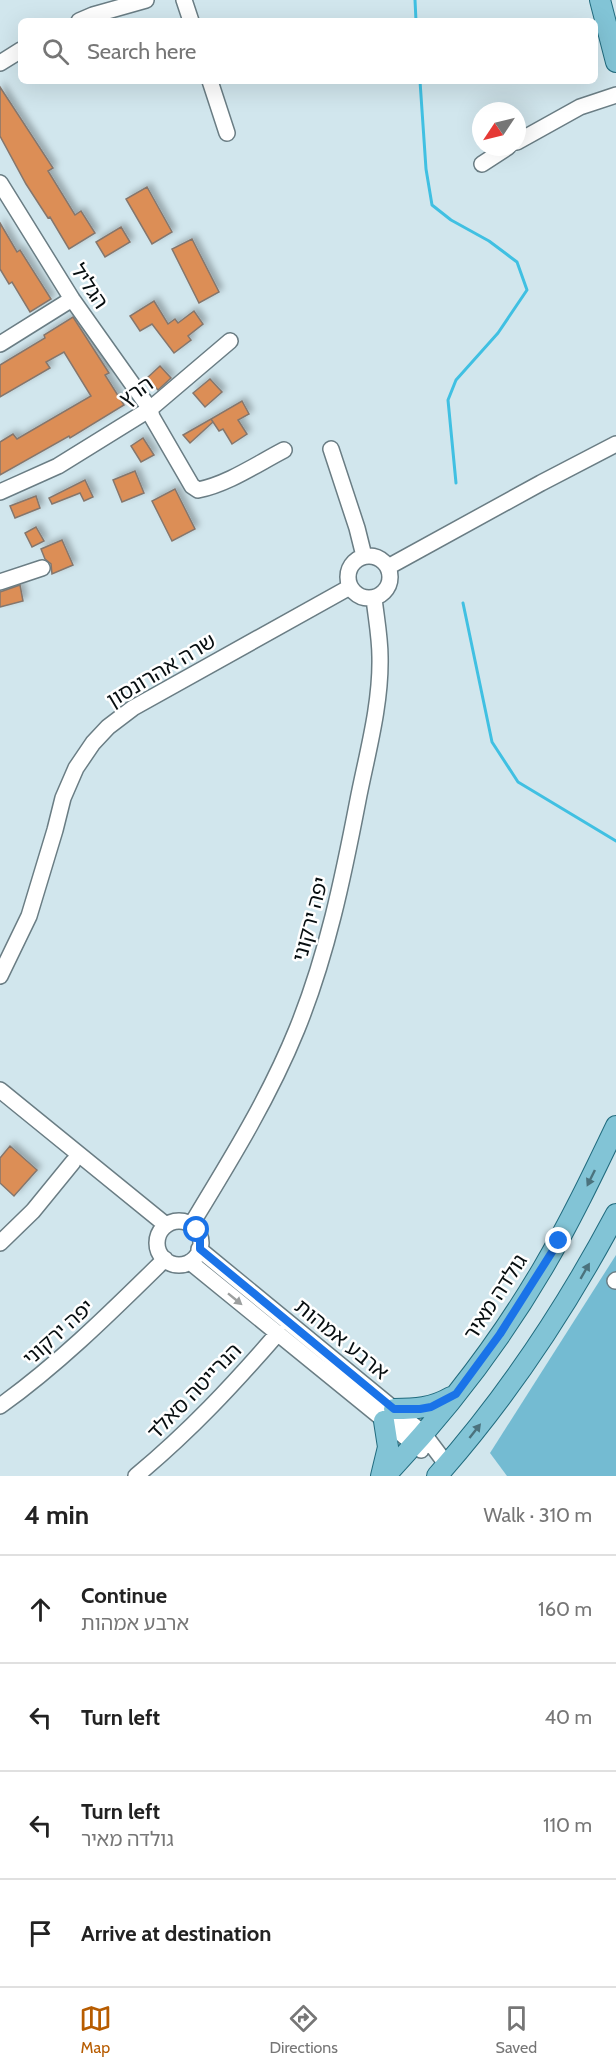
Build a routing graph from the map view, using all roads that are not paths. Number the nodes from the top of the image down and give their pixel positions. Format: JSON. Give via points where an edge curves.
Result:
{"nodes":[{"id":1,"x":146,"y":0,"type":"edge"},
{"id":2,"x":184,"y":0,"type":"edge"},
{"id":3,"x":600,"y":0,"type":"edge"},
{"id":4,"x":86,"y":18,"type":"edge"},
{"id":5,"x":190,"y":18,"type":"edge"},
{"id":6,"x":18,"y":52,"type":"edge"},
{"id":7,"x":616,"y":62,"type":"edge"},
{"id":8,"x":0,"y":63,"type":"edge"},
{"id":9,"x":211,"y":84,"type":"edge"},
{"id":10,"x":616,"y":95,"type":"edge"},
{"id":11,"x":227,"y":133,"type":"dead end"},
{"id":12,"x":526,"y":137,"type":"edge"},
{"id":13,"x":494,"y":156,"type":"edge"},
{"id":14,"x":482,"y":164,"type":"dead end"},
{"id":15,"x":0,"y":183,"type":"edge"},
{"id":16,"x":72,"y":299,"type":"junction"},
{"id":17,"x":230,"y":341,"type":"dead end"},
{"id":18,"x":0,"y":344,"type":"edge"},
{"id":19,"x":150,"y":409,"type":"junction"},
{"id":20,"x":616,"y":444,"type":"edge"},
{"id":21,"x":331,"y":449,"type":"dead end"},
{"id":22,"x":284,"y":450,"type":"dead end"},
{"id":23,"x":0,"y":492,"type":"edge"},
{"id":24,"x":364,"y":556,"type":"junction"},
{"id":25,"x":388,"y":567,"type":"junction"},
{"id":26,"x":42,"y":568,"type":"dead end"},
{"id":27,"x":0,"y":582,"type":"edge"},
{"id":28,"x":350,"y":587,"type":"junction"},
{"id":29,"x":374,"y":598,"type":"junction"},
{"id":30,"x":0,"y":976,"type":"edge"},
{"id":31,"x":0,"y":1090,"type":"edge"},
{"id":32,"x":0,"y":1102,"type":"edge"},
{"id":33,"x":616,"y":1125,"type":"edge"},
{"id":34,"x":73,"y":1162,"type":"junction"},
{"id":35,"x":616,"y":1214,"type":"edge"},
{"id":36,"x":191,"y":1225,"type":"junction"},
{"id":37,"x":163,"y":1229,"type":"junction"},
{"id":38,"x":0,"y":1243,"type":"edge"},
{"id":39,"x":195,"y":1256,"type":"junction"},
{"id":40,"x":165,"y":1259,"type":"junction"},
{"id":41,"x":278,"y":1333,"type":"junction"},
{"id":42,"x":456,"y":1394,"type":"junction"},
{"id":43,"x":0,"y":1406,"type":"edge"},
{"id":44,"x":389,"y":1415,"type":"junction"},
{"id":45,"x":418,"y":1439,"type":"junction"},
{"id":46,"x":442,"y":1470,"type":"edge"},
{"id":47,"x":136,"y":1476,"type":"edge"},
{"id":48,"x":383,"y":1476,"type":"edge"}],
"edges":[{"from":1,"to":4,"type":"street"},
{"from":2,"to":5,"type":"street"},
{"from":3,"to":7,"type":"main road"},
{"from":6,"to":8,"type":"street"},
{"from":9,"to":11,"type":"street"},
{"from":10,"to":12,"type":"street","via":[[580,107]]},
{"from":13,"to":14,"type":"street"},
{"from":15,"to":16,"type":"street","name":"הגליל"},
{"from":16,"to":18,"type":"street"},
{"from":16,"to":19,"type":"street","name":"הגליל"},
{"from":17,"to":19,"type":"street","name":"הרץ"},
{"from":19,"to":22,"type":"street","name":"הגליל","via":[[192,486],[198,490]]},
{"from":19,"to":23,"type":"street","name":"הרץ","via":[[58,466]]},
{"from":20,"to":25,"type":"street"},
{"from":21,"to":24,"type":"street"},
{"from":24,"to":25,"type":"street","via":[[380,559]]},
{"from":24,"to":28,"type":"street","via":[[351,565]]},
{"from":25,"to":29,"type":"street","via":[[387,589]]},
{"from":26,"to":27,"type":"street"},
{"from":28,"to":29,"type":"street","via":[[357,595]]},
{"from":28,"to":30,"type":"street","name":"שרה אהרונסון","via":[[133,708],[93,743],[63,798],[29,916]]},
{"from":29,"to":36,"type":"street","name":"יפה ירקוני","via":[[380,657],[377,699],[348,852],[324,951],[297,1029],[269,1092]]},
{"from":31,"to":37,"type":"street"},
{"from":32,"to":34,"type":"street"},
{"from":33,"to":42,"type":"main road","name":"גולדה מאיר","one_way":true,"via":[[542,1270]]},
{"from":34,"to":37,"type":"street"},
{"from":34,"to":38,"type":"street","via":[[33,1211]]},
{"from":46,"to":35,"type":"main road","one_way":true,"via":[[532,1356],[575,1290]]},
{"from":36,"to":37,"type":"street","via":[[174,1222]]},
{"from":36,"to":39,"type":"street","via":[[200,1238]]},
{"from":37,"to":40,"type":"street","via":[[158,1248]]},
{"from":39,"to":40,"type":"street","via":[[175,1264]]},
{"from":39,"to":41,"type":"street","name":"ארבע אמהות","one_way":true},
{"from":39,"to":44,"type":"street","name":"ארבע אמהות"},
{"from":40,"to":43,"type":"street","name":"יפה ירקוני","via":[[74,1348]]},
{"from":41,"to":44,"type":"street","name":"ארבע אמהות"},
{"from":41,"to":47,"type":"street","name":"הנרייטה סאלד","via":[[218,1402]]},
{"from":42,"to":44,"type":"main road","via":[[431,1407]]},
{"from":42,"to":45,"type":"main road","name":"גולדה מאיר"},
{"from":44,"to":45,"type":"street","name":"ארבע אמהות"},
{"from":44,"to":48,"type":"main road"},
{"from":45,"to":46,"type":"street","name":"ארבע אמהות"},
{"from":45,"to":48,"type":"main road","name":"גולדה מאיר"}]}
